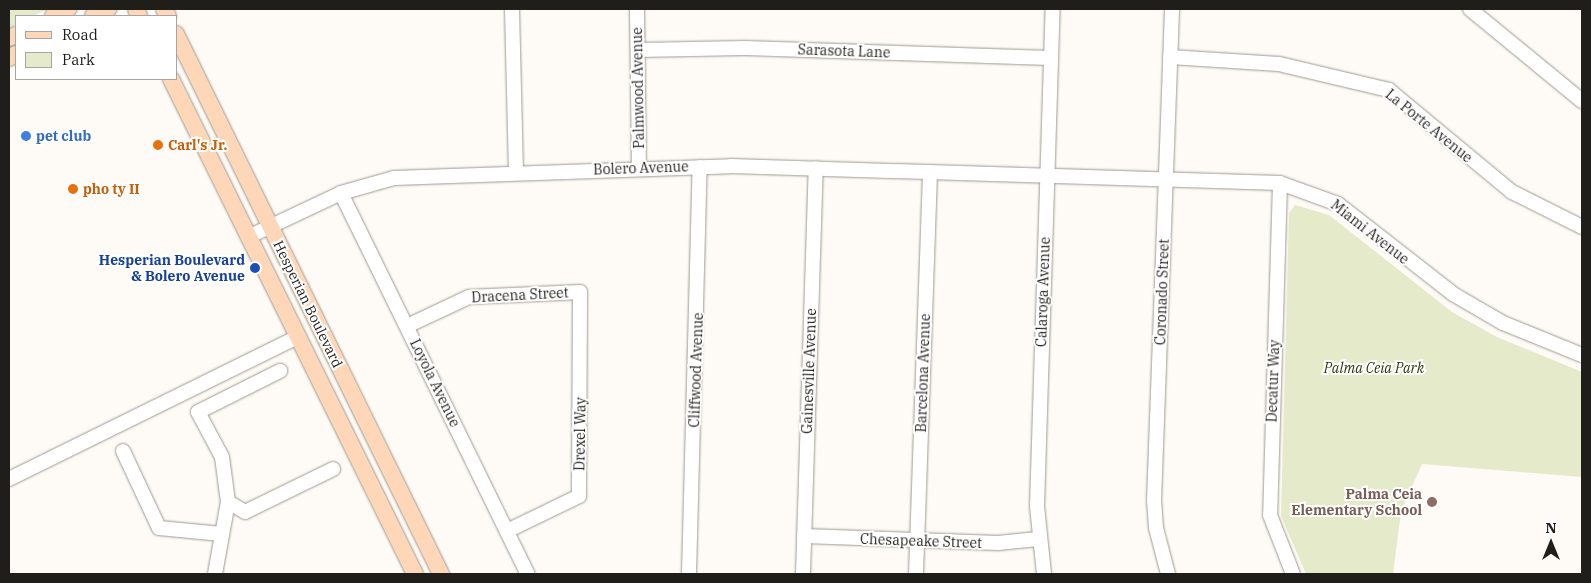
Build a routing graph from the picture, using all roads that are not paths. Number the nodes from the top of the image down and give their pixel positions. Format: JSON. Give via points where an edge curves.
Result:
{"nodes":[{"id":1,"x":68,"y":9,"type":"edge"},
{"id":2,"x":108,"y":9,"type":"edge"},
{"id":3,"x":512,"y":9,"type":"edge"},
{"id":4,"x":637,"y":9,"type":"edge"},
{"id":5,"x":1052,"y":9,"type":"edge"},
{"id":6,"x":1172,"y":9,"type":"edge"},
{"id":7,"x":1470,"y":9,"type":"edge"},
{"id":8,"x":55,"y":15,"type":"edge"},
{"id":9,"x":95,"y":15,"type":"edge"},
{"id":10,"x":178,"y":38,"type":"edge"},
{"id":11,"x":638,"y":50,"type":"junction"},
{"id":12,"x":1170,"y":57,"type":"junction"},
{"id":13,"x":1050,"y":58,"type":"junction"},
{"id":14,"x":171,"y":80,"type":"edge"},
{"id":15,"x":1582,"y":101,"type":"edge"},
{"id":16,"x":700,"y":167,"type":"junction"},
{"id":17,"x":640,"y":168,"type":"junction"},
{"id":18,"x":816,"y":168,"type":"junction"},
{"id":19,"x":516,"y":172,"type":"junction"},
{"id":20,"x":930,"y":172,"type":"junction"},
{"id":21,"x":1047,"y":175,"type":"junction"},
{"id":22,"x":1166,"y":180,"type":"junction"},
{"id":23,"x":1280,"y":184,"type":"junction"},
{"id":24,"x":341,"y":193,"type":"junction"},
{"id":25,"x":270,"y":226,"type":"junction"},
{"id":26,"x":1582,"y":227,"type":"edge"},
{"id":27,"x":248,"y":237,"type":"junction"},
{"id":28,"x":580,"y":292,"type":"joint"},
{"id":29,"x":407,"y":326,"type":"junction"},
{"id":30,"x":297,"y":337,"type":"junction"},
{"id":31,"x":1582,"y":355,"type":"edge"},
{"id":32,"x":280,"y":371,"type":"dead end"},
{"id":33,"x":123,"y":451,"type":"dead end"},
{"id":34,"x":333,"y":469,"type":"dead end"},
{"id":35,"x":9,"y":479,"type":"edge"},
{"id":36,"x":228,"y":502,"type":"junction"},
{"id":37,"x":507,"y":531,"type":"junction"},
{"id":38,"x":222,"y":534,"type":"junction"},
{"id":39,"x":804,"y":536,"type":"junction"},
{"id":40,"x":1038,"y":540,"type":"junction"},
{"id":41,"x":918,"y":541,"type":"junction"},
{"id":42,"x":215,"y":574,"type":"edge"},
{"id":43,"x":416,"y":574,"type":"edge"},
{"id":44,"x":441,"y":574,"type":"edge"},
{"id":45,"x":528,"y":574,"type":"edge"},
{"id":46,"x":689,"y":574,"type":"edge"},
{"id":47,"x":803,"y":574,"type":"edge"},
{"id":48,"x":916,"y":574,"type":"edge"},
{"id":49,"x":1044,"y":574,"type":"edge"},
{"id":50,"x":1168,"y":574,"type":"edge"},
{"id":51,"x":1294,"y":574,"type":"edge"}],
"edges":[{"from":1,"to":8,"type":"main road"},
{"from":2,"to":9,"type":"main road"},
{"from":3,"to":19,"type":"street"},
{"from":4,"to":11,"type":"street","name":"Palmwood Avenue"},
{"from":5,"to":13,"type":"street","name":"Calaroga Avenue"},
{"from":6,"to":12,"type":"street","name":"Coronado Street"},
{"from":7,"to":15,"type":"street"},
{"from":10,"to":25,"type":"main road","name":"Hesperian Boulevard"},
{"from":11,"to":13,"type":"street","name":"Sarasota Lane","via":[[745,48]]},
{"from":11,"to":17,"type":"street","name":"Palmwood Avenue"},
{"from":12,"to":22,"type":"street","name":"Coronado Street"},
{"from":12,"to":26,"type":"street","name":"La Porte Avenue","via":[[1278,64],[1389,90],[1512,192]]},
{"from":13,"to":21,"type":"street","name":"Calaroga Avenue"},
{"from":14,"to":27,"type":"main road","name":"Hesperian Boulevard"},
{"from":16,"to":17,"type":"street","name":"Bolero Avenue"},
{"from":16,"to":18,"type":"street","name":"Bolero Avenue"},
{"from":16,"to":46,"type":"street","name":"Cliffwood Avenue"},
{"from":17,"to":19,"type":"street","name":"Bolero Avenue"},
{"from":18,"to":20,"type":"street","name":"Bolero Avenue"},
{"from":18,"to":39,"type":"street","name":"Gainesville Avenue"},
{"from":19,"to":24,"type":"street","name":"Bolero Avenue","via":[[394,178]]},
{"from":20,"to":21,"type":"street","name":"Bolero Avenue"},
{"from":20,"to":41,"type":"street","name":"Barcelona Avenue"},
{"from":21,"to":22,"type":"street","name":"Miami Avenue"},
{"from":21,"to":40,"type":"street","name":"Calaroga Avenue"},
{"from":22,"to":23,"type":"street","name":"Miami Avenue"},
{"from":22,"to":50,"type":"street","name":"Coronado Street","via":[[1154,501],[1156,528]]},
{"from":23,"to":31,"type":"street","name":"Miami Avenue","via":[[1338,204],[1445,289],[1503,323]]},
{"from":23,"to":51,"type":"street","name":"Decatur Way","via":[[1270,515]]},
{"from":24,"to":25,"type":"street","name":"Bolero Avenue"},
{"from":24,"to":29,"type":"street","name":"Loyola Avenue"},
{"from":25,"to":27,"type":"street","name":"Bolero Avenue"},
{"from":25,"to":44,"type":"main road","name":"Hesperian Boulevard"},
{"from":27,"to":30,"type":"main road","name":"Hesperian Boulevard"},
{"from":28,"to":29,"type":"street","name":"Dracena Street","via":[[468,297]]},
{"from":28,"to":37,"type":"street","name":"Drexel Way","via":[[579,496]]},
{"from":29,"to":37,"type":"street","name":"Loyola Avenue"},
{"from":30,"to":35,"type":"street"},
{"from":30,"to":43,"type":"main road","name":"Hesperian Boulevard"},
{"from":32,"to":36,"type":"street","via":[[198,412],[222,457]]},
{"from":33,"to":38,"type":"street","via":[[159,528]]},
{"from":34,"to":36,"type":"street","via":[[245,512]]},
{"from":36,"to":38,"type":"street"},
{"from":37,"to":45,"type":"street","name":"Loyola Avenue"},
{"from":38,"to":42,"type":"street"},
{"from":39,"to":41,"type":"street","name":"Chesapeake Street"},
{"from":39,"to":47,"type":"street","name":"Gainesville Avenue"},
{"from":40,"to":41,"type":"street","name":"Chesapeake Street"},
{"from":40,"to":49,"type":"street","name":"Calaroga Avenue"},
{"from":41,"to":48,"type":"street","name":"Barcelona Avenue"}]}
